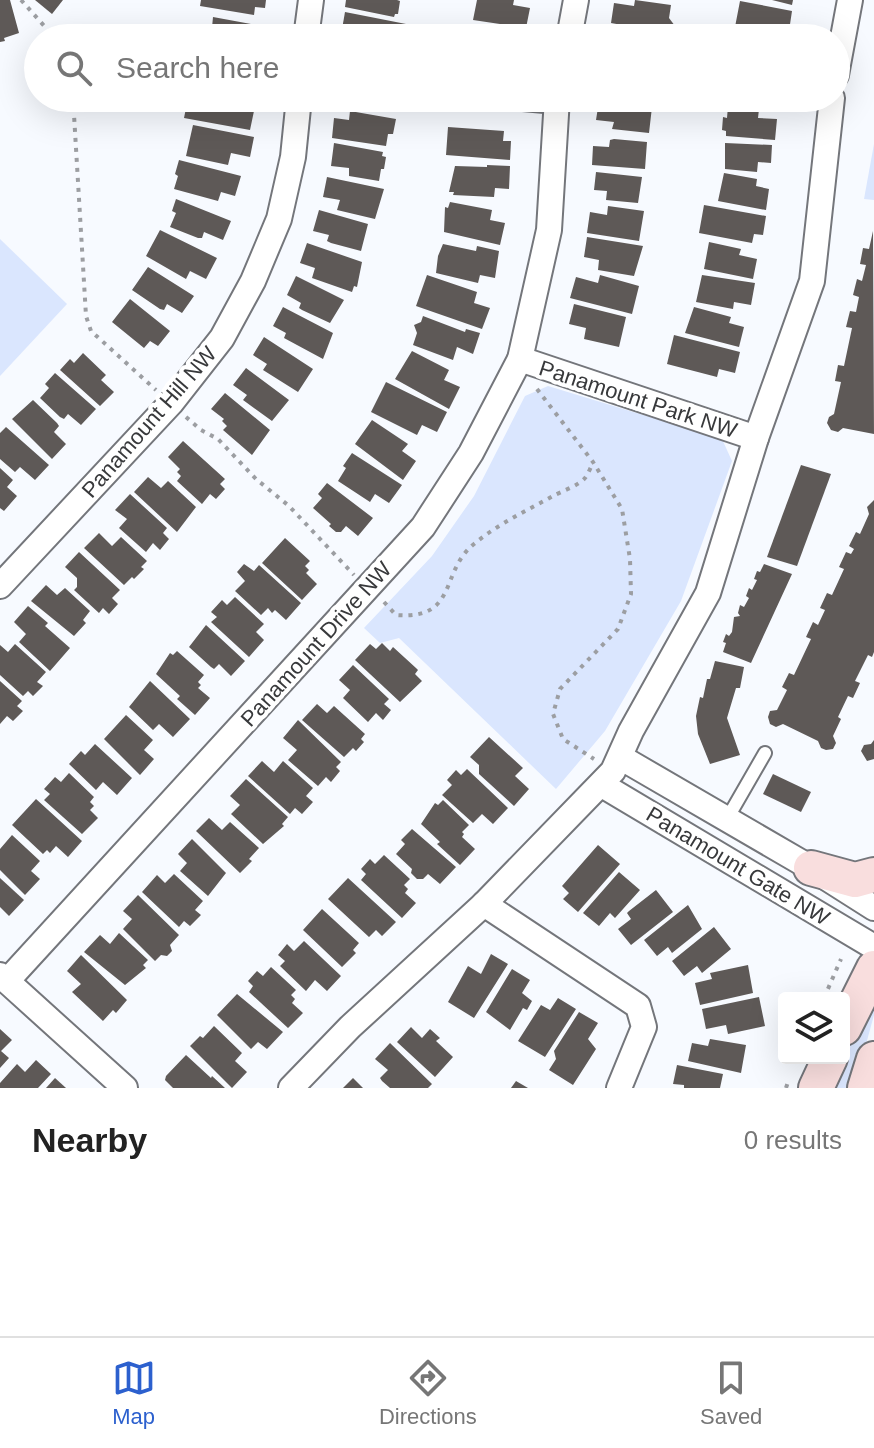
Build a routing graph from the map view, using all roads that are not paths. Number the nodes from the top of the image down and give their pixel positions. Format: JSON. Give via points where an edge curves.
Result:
{"nodes":[{"id":1,"x":311,"y":0,"type":"edge"},
{"id":2,"x":576,"y":0,"type":"edge"},
{"id":3,"x":850,"y":0,"type":"edge"},
{"id":4,"x":308,"y":24,"type":"edge"},
{"id":5,"x":572,"y":24,"type":"edge"},
{"id":6,"x":846,"y":24,"type":"edge"},
{"id":7,"x":298,"y":112,"type":"edge"},
{"id":8,"x":555,"y":112,"type":"edge"},
{"id":9,"x":830,"y":112,"type":"edge"},
{"id":10,"x":520,"y":359,"type":"junction"},
{"id":11,"x":756,"y":438,"type":"junction"},
{"id":12,"x":0,"y":586,"type":"edge"},
{"id":13,"x":765,"y":753,"type":"dead end"},
{"id":14,"x":612,"y":771,"type":"junction"},
{"id":15,"x":727,"y":819,"type":"junction"},
{"id":16,"x":811,"y":868,"type":"junction"},
{"id":17,"x":874,"y":875,"type":"edge"},
{"id":18,"x":484,"y":904,"type":"junction"},
{"id":19,"x":874,"y":908,"type":"edge"},
{"id":20,"x":874,"y":947,"type":"edge"},
{"id":21,"x":874,"y":968,"type":"edge"},
{"id":22,"x":3,"y":978,"type":"edge"},
{"id":23,"x":850,"y":1016,"type":"edge"},
{"id":24,"x":874,"y":1059,"type":"edge"},
{"id":25,"x":827,"y":1064,"type":"edge"},
{"id":26,"x":125,"y":1088,"type":"edge"},
{"id":27,"x":291,"y":1088,"type":"edge"},
{"id":28,"x":619,"y":1088,"type":"edge"},
{"id":29,"x":816,"y":1088,"type":"edge"},
{"id":30,"x":865,"y":1088,"type":"edge"}],
"edges":[{"from":1,"to":4,"type":"street"},
{"from":2,"to":5,"type":"street"},
{"from":3,"to":6,"type":"street"},
{"from":7,"to":12,"type":"street","name":"Panamount Hill NW","via":[[279,219],[222,338],[171,403]]},
{"from":8,"to":10,"type":"street","name":"Panamount Drive NW","via":[[549,230]]},
{"from":9,"to":11,"type":"street","via":[[812,281]]},
{"from":10,"to":11,"type":"street","name":"Panamount Park NW"},
{"from":10,"to":22,"type":"street","name":"Panamount Drive NW","via":[[471,453],[431,514]]},
{"from":11,"to":14,"type":"street","via":[[708,593]]},
{"from":13,"to":15,"type":"lane"},
{"from":14,"to":15,"type":"street","name":"Panamount Gate NW"},
{"from":14,"to":18,"type":"street"},
{"from":14,"to":20,"type":"street","name":"Panamount Gate NW"},
{"from":15,"to":16,"type":"street","name":"Panamount Gate NW"},
{"from":16,"to":17,"type":"main road","via":[[855,880]]},
{"from":16,"to":19,"type":"street","name":"Panamount Gate NW"},
{"from":18,"to":27,"type":"street"},
{"from":18,"to":28,"type":"street","via":[[638,1006],[644,1027]]},
{"from":21,"to":23,"type":"main road"},
{"from":22,"to":26,"type":"street","name":"Panamount Drive NW"},
{"from":24,"to":30,"type":"main road"},
{"from":25,"to":29,"type":"main road"}]}
